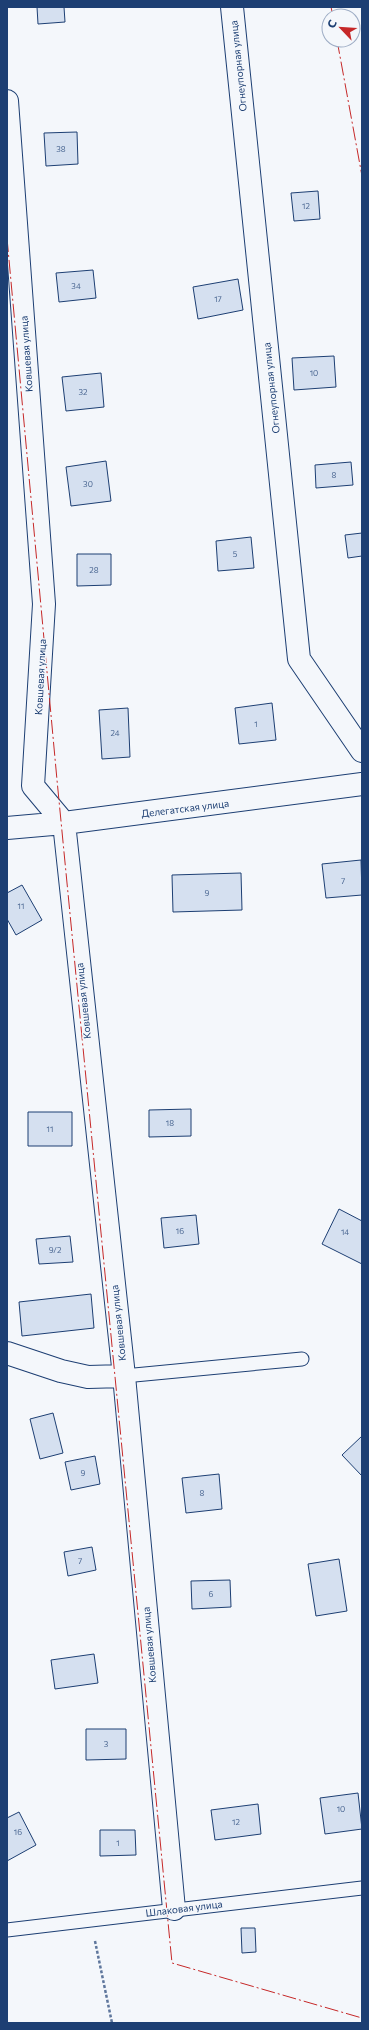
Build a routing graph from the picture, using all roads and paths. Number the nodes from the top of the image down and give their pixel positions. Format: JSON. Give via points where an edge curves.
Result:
{"nodes":[{"id":1,"x":232,"y":7,"type":"edge"},
{"id":2,"x":7,"y":101,"type":"edge"},
{"id":3,"x":362,"y":751,"type":"edge"},
{"id":4,"x":362,"y":784,"type":"edge"},
{"id":5,"x":64,"y":823,"type":"junction"},
{"id":6,"x":7,"y":828,"type":"edge"},
{"id":7,"x":7,"y":1353,"type":"edge"},
{"id":8,"x":302,"y":1359,"type":"dead end"},
{"id":9,"x":124,"y":1376,"type":"junction"},
{"id":10,"x":362,"y":1888,"type":"edge"},
{"id":11,"x":174,"y":1909,"type":"junction"},
{"id":12,"x":91,"y":1920,"type":"junction"},
{"id":13,"x":7,"y":1930,"type":"edge"},
{"id":14,"x":112,"y":2023,"type":"edge"}],
"edges":[{"from":1,"to":3,"type":"street","name":"Огнеупорная улица","via":[[299,659]]},
{"from":2,"to":5,"type":"street","name":"Ковшевая улица","via":[[44,604],[33,786]]},
{"from":4,"to":5,"type":"street","name":"Делегатская улица"},
{"from":5,"to":6,"type":"street","name":"Делегатская улица"},
{"from":5,"to":9,"type":"street","name":"Ковшевая улица"},
{"from":7,"to":9,"type":"street","via":[[61,1372],[88,1377]]},
{"from":8,"to":9,"type":"lane"},
{"from":9,"to":11,"type":"street","name":"Ковшевая улица"},
{"from":10,"to":11,"type":"lane","name":"Шлаковая улица"},
{"from":11,"to":12,"type":"lane","name":"Шлаковая улица"},
{"from":12,"to":13,"type":"lane","name":"Шлаковая улица"},
{"from":12,"to":14,"type":"path"}]}
